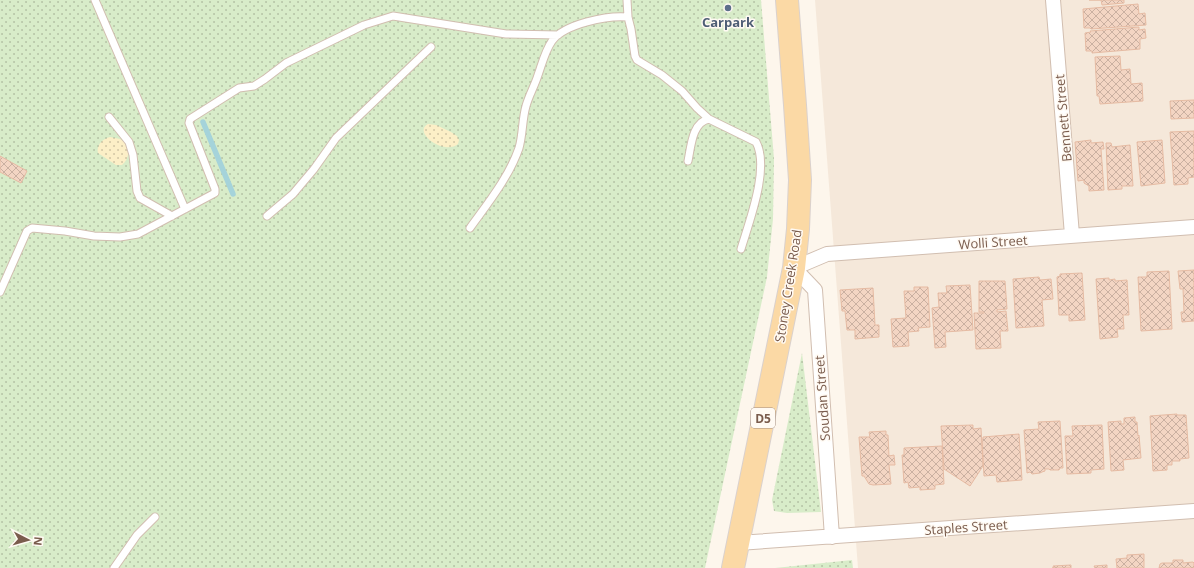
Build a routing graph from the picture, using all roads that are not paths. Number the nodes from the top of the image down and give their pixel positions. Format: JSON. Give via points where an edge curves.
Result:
{"nodes":[{"id":1,"x":95,"y":0,"type":"edge"},
{"id":2,"x":627,"y":0,"type":"edge"},
{"id":3,"x":787,"y":0,"type":"edge"},
{"id":4,"x":1053,"y":0,"type":"edge"},
{"id":5,"x":628,"y":17,"type":"junction"},
{"id":6,"x":558,"y":35,"type":"junction"},
{"id":7,"x":431,"y":47,"type":"dead end"},
{"id":8,"x":109,"y":117,"type":"dead end"},
{"id":9,"x":709,"y":119,"type":"junction"},
{"id":10,"x":688,"y":161,"type":"dead end"},
{"id":11,"x":185,"y":209,"type":"junction"},
{"id":12,"x":172,"y":216,"type":"junction"},
{"id":13,"x":267,"y":216,"type":"dead end"},
{"id":14,"x":1194,"y":227,"type":"edge"},
{"id":15,"x":470,"y":228,"type":"dead end"},
{"id":16,"x":1072,"y":235,"type":"junction"},
{"id":17,"x":741,"y":249,"type":"dead end"},
{"id":18,"x":794,"y":268,"type":"junction"},
{"id":19,"x":0,"y":292,"type":"edge"},
{"id":20,"x":1194,"y":511,"type":"edge"},
{"id":21,"x":155,"y":517,"type":"dead end"},
{"id":22,"x":832,"y":537,"type":"junction"},
{"id":23,"x":738,"y":543,"type":"junction"},
{"id":24,"x":114,"y":568,"type":"edge"},
{"id":25,"x":733,"y":568,"type":"edge"}],
"edges":[{"from":1,"to":11,"type":"lane"},
{"from":2,"to":5,"type":"lane"},
{"from":3,"to":18,"type":"main road","name":"Stoney Creek Road","number":"D5","via":[[800,180]]},
{"from":4,"to":16,"type":"street","name":"Bennett Street"},
{"from":5,"to":6,"type":"lane","via":[[589,21]]},
{"from":5,"to":9,"type":"lane","via":[[637,60],[682,91]]},
{"from":6,"to":11,"type":"lane","via":[[506,34],[393,16],[364,25],[286,63],[254,86],[239,88],[190,120],[216,189],[215,193]]},
{"from":6,"to":15,"type":"lane","via":[[546,53],[526,105],[522,136],[509,170]]},
{"from":7,"to":13,"type":"lane","via":[[336,138],[293,194]]},
{"from":8,"to":12,"type":"lane","via":[[130,142],[140,198]]},
{"from":9,"to":10,"type":"lane","via":[[699,125],[692,137]]},
{"from":9,"to":17,"type":"lane","via":[[756,142],[759,147],[761,171]]},
{"from":11,"to":12,"type":"lane"},
{"from":12,"to":19,"type":"lane","via":[[138,234],[120,237],[32,228],[28,231]]},
{"from":14,"to":16,"type":"street","name":"Wolli Street"},
{"from":16,"to":18,"type":"street","name":"Wolli Street","via":[[826,254]]},
{"from":18,"to":22,"type":"street","name":"Soudan Street","via":[[815,290]]},
{"from":18,"to":23,"type":"main road","name":"Stoney Creek Road","number":"D5"},
{"from":20,"to":22,"type":"street","name":"Staples Street"},
{"from":21,"to":24,"type":"lane","via":[[137,535]]},
{"from":22,"to":23,"type":"street","name":"Staples Street"},
{"from":23,"to":25,"type":"main road","name":"Stoney Creek Road","number":"D5"}]}
